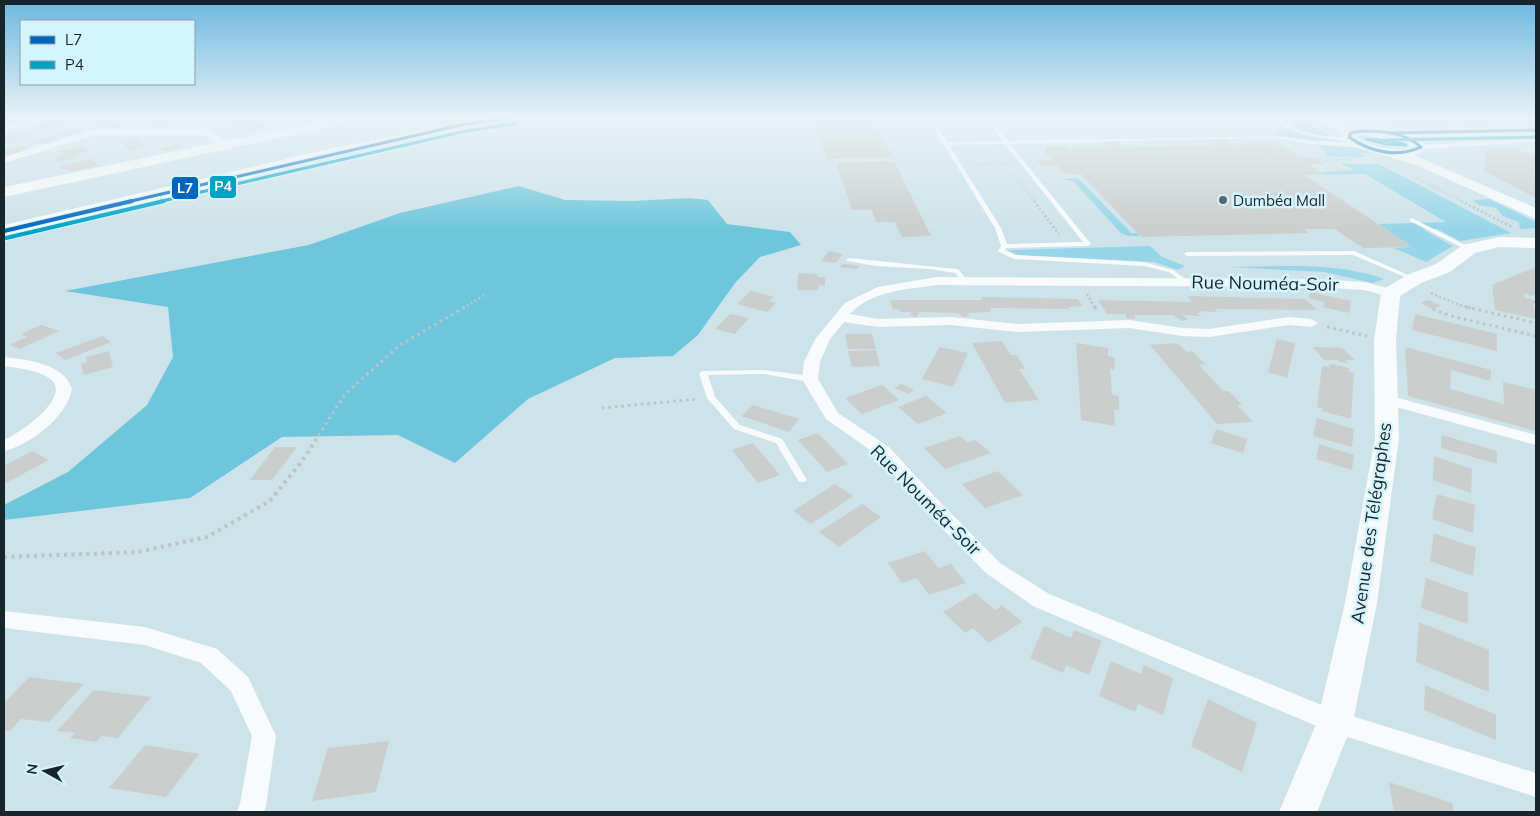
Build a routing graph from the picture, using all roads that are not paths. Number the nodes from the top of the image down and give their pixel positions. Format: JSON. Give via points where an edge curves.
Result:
{"nodes":[{"id":1,"x":19,"y":155,"type":"edge"},
{"id":2,"x":177,"y":155,"type":"edge"},
{"id":3,"x":289,"y":155,"type":"edge"},
{"id":4,"x":324,"y":155,"type":"edge"},
{"id":5,"x":952,"y":155,"type":"edge"},
{"id":6,"x":1017,"y":155,"type":"edge"},
{"id":7,"x":1401,"y":155,"type":"edge"},
{"id":8,"x":1425,"y":155,"type":"edge"},
{"id":9,"x":4,"y":160,"type":"edge"},
{"id":10,"x":4,"y":192,"type":"edge"},
{"id":11,"x":1536,"y":209,"type":"edge"},
{"id":12,"x":1536,"y":214,"type":"edge"},
{"id":13,"x":1412,"y":220,"type":"dead end"},
{"id":14,"x":4,"y":221,"type":"edge"},
{"id":15,"x":4,"y":231,"type":"edge"},
{"id":16,"x":1536,"y":243,"type":"edge"},
{"id":17,"x":1004,"y":246,"type":"junction"},
{"id":18,"x":1470,"y":249,"type":"junction"},
{"id":19,"x":1187,"y":254,"type":"dead end"},
{"id":20,"x":848,"y":260,"type":"dead end"},
{"id":21,"x":1414,"y":278,"type":"junction"},
{"id":22,"x":965,"y":281,"type":"junction"},
{"id":23,"x":1186,"y":282,"type":"junction"},
{"id":24,"x":1391,"y":293,"type":"junction"},
{"id":25,"x":841,"y":317,"type":"junction"},
{"id":26,"x":1311,"y":323,"type":"road end"},
{"id":27,"x":6,"y":363,"type":"edge"},
{"id":28,"x":810,"y":379,"type":"junction"},
{"id":29,"x":1387,"y":400,"type":"junction"},
{"id":30,"x":1536,"y":440,"type":"edge"},
{"id":31,"x":4,"y":446,"type":"edge"},
{"id":32,"x":802,"y":480,"type":"dead end"},
{"id":33,"x":4,"y":619,"type":"edge"},
{"id":34,"x":1335,"y":722,"type":"junction"},
{"id":35,"x":1536,"y":785,"type":"edge"},
{"id":36,"x":250,"y":812,"type":"edge"},
{"id":37,"x":1298,"y":812,"type":"edge"}],
"edges":[{"from":1,"to":9,"type":"street"},
{"from":2,"to":10,"type":"street"},
{"from":3,"to":14,"type":"highway"},
{"from":4,"to":15,"type":"highway"},
{"from":5,"to":17,"type":"lane","via":[[998,228]]},
{"from":6,"to":17,"type":"lane","via":[[1088,244]]},
{"from":7,"to":12,"type":"street"},
{"from":8,"to":11,"type":"street"},
{"from":13,"to":18,"type":"lane"},
{"from":16,"to":18,"type":"street","via":[[1499,242]]},
{"from":17,"to":23,"type":"lane","via":[[1001,251],[1014,257],[1144,264],[1171,270]]},
{"from":18,"to":21,"type":"street","via":[[1443,268]]},
{"from":19,"to":21,"type":"lane","via":[[1354,253]]},
{"from":20,"to":22,"type":"lane","via":[[942,268],[957,271]]},
{"from":21,"to":24,"type":"street"},
{"from":22,"to":23,"type":"street","name":"Rue Nouméa-Soir"},
{"from":22,"to":25,"type":"street","name":"Rue Nouméa-Soir","via":[[937,281],[883,290],[850,306]]},
{"from":23,"to":24,"type":"street","name":"Rue Nouméa-Soir","via":[[1349,284]]},
{"from":24,"to":29,"type":"street","name":"Avenue des Télégraphes","via":[[1384,340]]},
{"from":25,"to":26,"type":"street","via":[[878,323],[950,321],[1019,328],[1129,324],[1209,334],[1289,321]]},
{"from":25,"to":28,"type":"street","name":"Rue Nouméa-Soir","via":[[823,338],[812,362]]},
{"from":27,"to":31,"type":"street","via":[[37,367],[54,375],[64,388],[50,413],[30,432]]},
{"from":28,"to":32,"type":"lane","via":[[764,372],[703,373],[711,398],[737,427],[779,441]]},
{"from":28,"to":34,"type":"street","name":"Rue Nouméa-Soir","via":[[832,416],[883,451],[993,568],[1041,600]]},
{"from":29,"to":30,"type":"street"},
{"from":29,"to":34,"type":"street","name":"Avenue des Télégraphes","via":[[1387,438],[1361,603]]},
{"from":33,"to":36,"type":"street","via":[[145,636],[209,656],[240,684],[264,736]]},
{"from":34,"to":35,"type":"street","name":"Rue Nouméa-Soir"},
{"from":34,"to":37,"type":"street","name":"Avenue des Télégraphes"}]}
